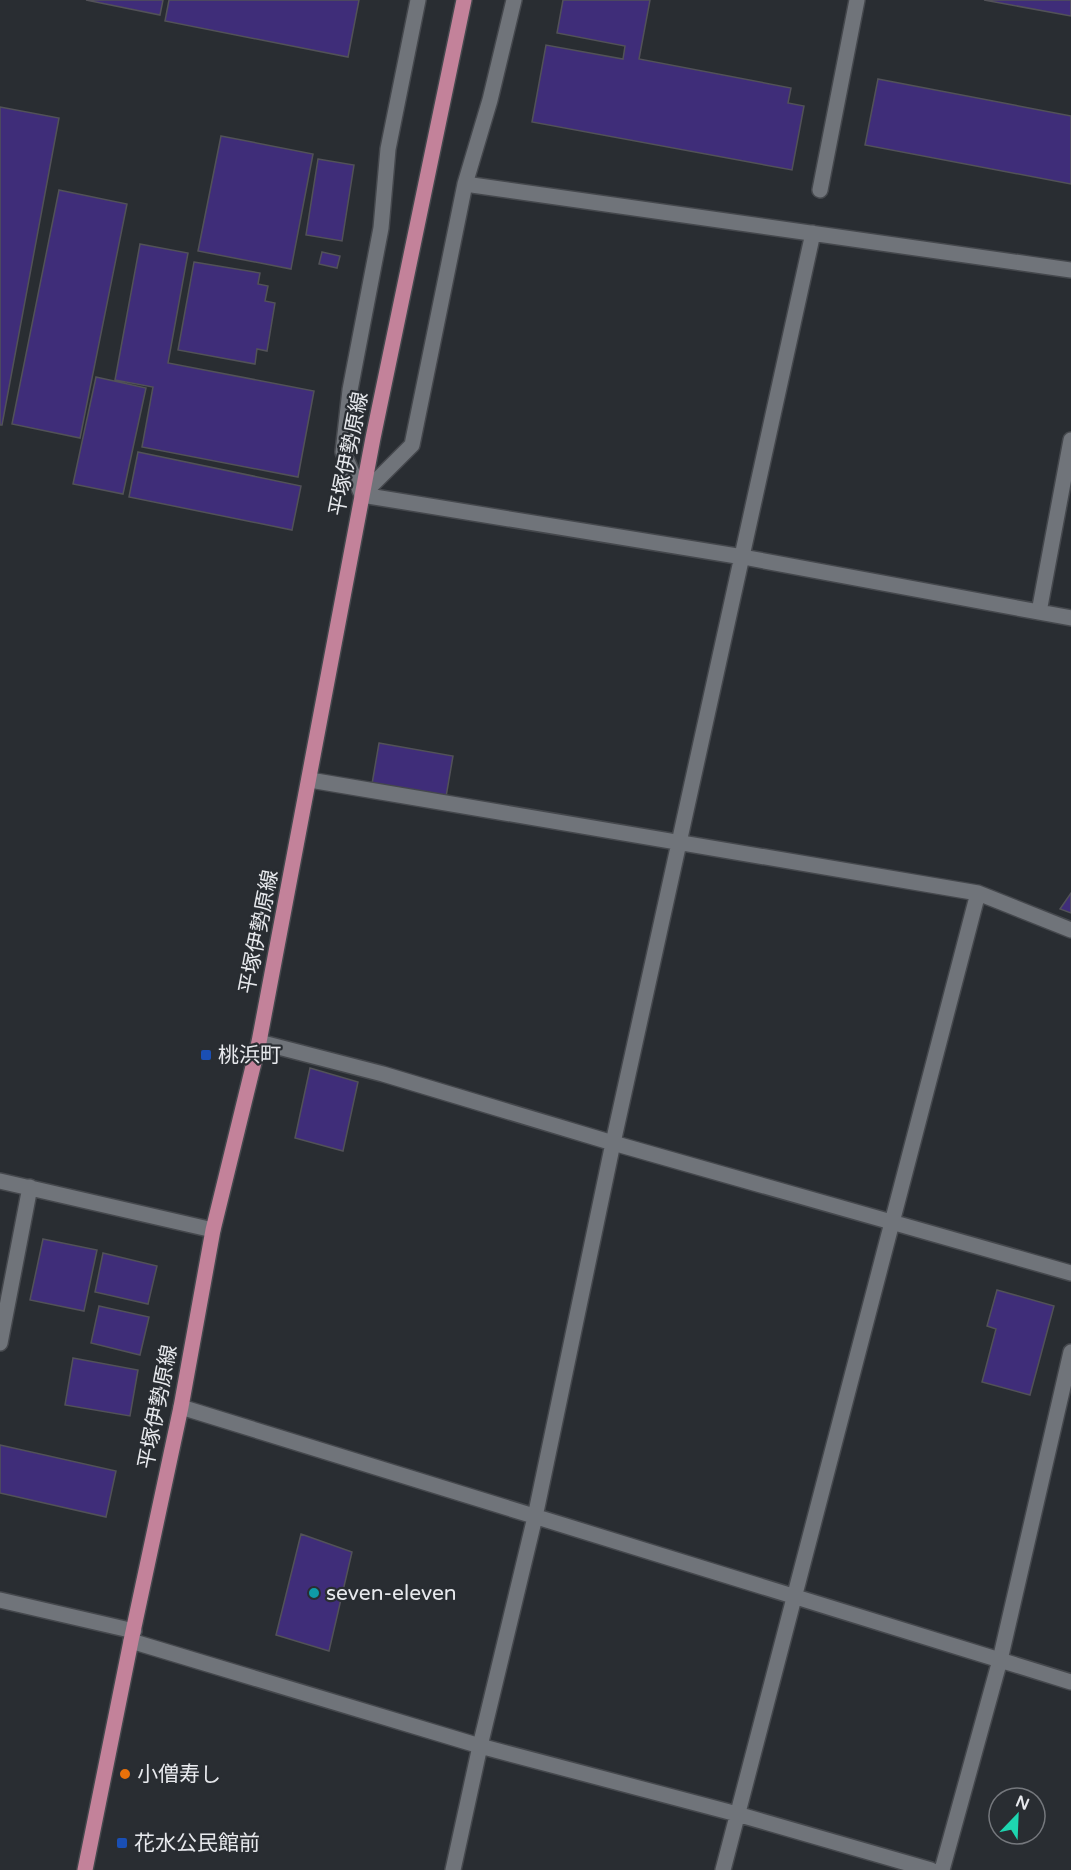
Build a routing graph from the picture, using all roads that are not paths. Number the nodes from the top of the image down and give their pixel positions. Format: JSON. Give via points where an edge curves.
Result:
{"nodes":[{"id":1,"x":418,"y":0,"type":"edge"},
{"id":2,"x":464,"y":0,"type":"edge"},
{"id":3,"x":514,"y":0,"type":"edge"},
{"id":4,"x":857,"y":0,"type":"edge"},
{"id":5,"x":465,"y":184,"type":"junction"},
{"id":6,"x":820,"y":190,"type":"dead end"},
{"id":7,"x":813,"y":233,"type":"junction"},
{"id":8,"x":1071,"y":270,"type":"edge"},
{"id":9,"x":1071,"y":440,"type":"edge"},
{"id":10,"x":362,"y":495,"type":"junction"},
{"id":11,"x":743,"y":557,"type":"junction"},
{"id":12,"x":1039,"y":612,"type":"junction"},
{"id":13,"x":1071,"y":618,"type":"edge"},
{"id":14,"x":310,"y":780,"type":"junction"},
{"id":15,"x":680,"y":842,"type":"junction"},
{"id":16,"x":978,"y":892,"type":"junction"},
{"id":17,"x":1071,"y":930,"type":"edge"},
{"id":18,"x":259,"y":1042,"type":"junction"},
{"id":19,"x":613,"y":1143,"type":"junction"},
{"id":20,"x":0,"y":1181,"type":"edge"},
{"id":21,"x":30,"y":1187,"type":"junction"},
{"id":22,"x":892,"y":1222,"type":"junction"},
{"id":23,"x":213,"y":1230,"type":"junction"},
{"id":24,"x":1071,"y":1273,"type":"edge"},
{"id":25,"x":0,"y":1343,"type":"edge"},
{"id":26,"x":1071,"y":1352,"type":"edge"},
{"id":27,"x":181,"y":1407,"type":"junction"},
{"id":28,"x":535,"y":1517,"type":"junction"},
{"id":29,"x":794,"y":1597,"type":"junction"},
{"id":30,"x":0,"y":1600,"type":"edge"},
{"id":31,"x":132,"y":1636,"type":"junction"},
{"id":32,"x":1000,"y":1660,"type":"junction"},
{"id":33,"x":1071,"y":1682,"type":"edge"},
{"id":34,"x":480,"y":1746,"type":"junction"},
{"id":35,"x":737,"y":1814,"type":"junction"},
{"id":36,"x":85,"y":1870,"type":"edge"},
{"id":37,"x":453,"y":1870,"type":"edge"},
{"id":38,"x":723,"y":1870,"type":"edge"},
{"id":39,"x":931,"y":1870,"type":"edge"},
{"id":40,"x":942,"y":1870,"type":"edge"}],
"edges":[{"from":1,"to":10,"type":"street","via":[[387,149],[381,228],[350,390],[343,452]]},
{"from":2,"to":10,"type":"main road","name":"平塚伊勢原線"},
{"from":3,"to":5,"type":"street"},
{"from":4,"to":6,"type":"street"},
{"from":5,"to":7,"type":"street"},
{"from":5,"to":10,"type":"street","via":[[412,445]]},
{"from":7,"to":8,"type":"street"},
{"from":7,"to":11,"type":"street"},
{"from":9,"to":12,"type":"street"},
{"from":10,"to":11,"type":"street"},
{"from":10,"to":14,"type":"main road","name":"平塚伊勢原線"},
{"from":11,"to":12,"type":"street"},
{"from":11,"to":15,"type":"street"},
{"from":12,"to":13,"type":"street"},
{"from":14,"to":15,"type":"street"},
{"from":14,"to":18,"type":"main road","name":"平塚伊勢原線"},
{"from":15,"to":16,"type":"street"},
{"from":15,"to":19,"type":"street"},
{"from":16,"to":17,"type":"street"},
{"from":16,"to":22,"type":"street"},
{"from":18,"to":19,"type":"street"},
{"from":18,"to":23,"type":"main road","name":"平塚伊勢原線"},
{"from":19,"to":22,"type":"street"},
{"from":19,"to":28,"type":"street"},
{"from":20,"to":21,"type":"street"},
{"from":21,"to":23,"type":"street"},
{"from":21,"to":25,"type":"street"},
{"from":22,"to":24,"type":"street"},
{"from":22,"to":29,"type":"street"},
{"from":23,"to":27,"type":"main road","name":"平塚伊勢原線"},
{"from":26,"to":32,"type":"street"},
{"from":27,"to":28,"type":"street"},
{"from":27,"to":31,"type":"main road","name":"平塚伊勢原線"},
{"from":28,"to":29,"type":"street"},
{"from":28,"to":34,"type":"street"},
{"from":29,"to":32,"type":"street"},
{"from":29,"to":35,"type":"street"},
{"from":30,"to":31,"type":"street"},
{"from":31,"to":34,"type":"street"},
{"from":31,"to":36,"type":"main road","name":"平塚伊勢原線"},
{"from":32,"to":33,"type":"street"},
{"from":32,"to":40,"type":"street"},
{"from":34,"to":35,"type":"street"},
{"from":34,"to":37,"type":"street"},
{"from":35,"to":38,"type":"street"},
{"from":35,"to":39,"type":"street"}]}
